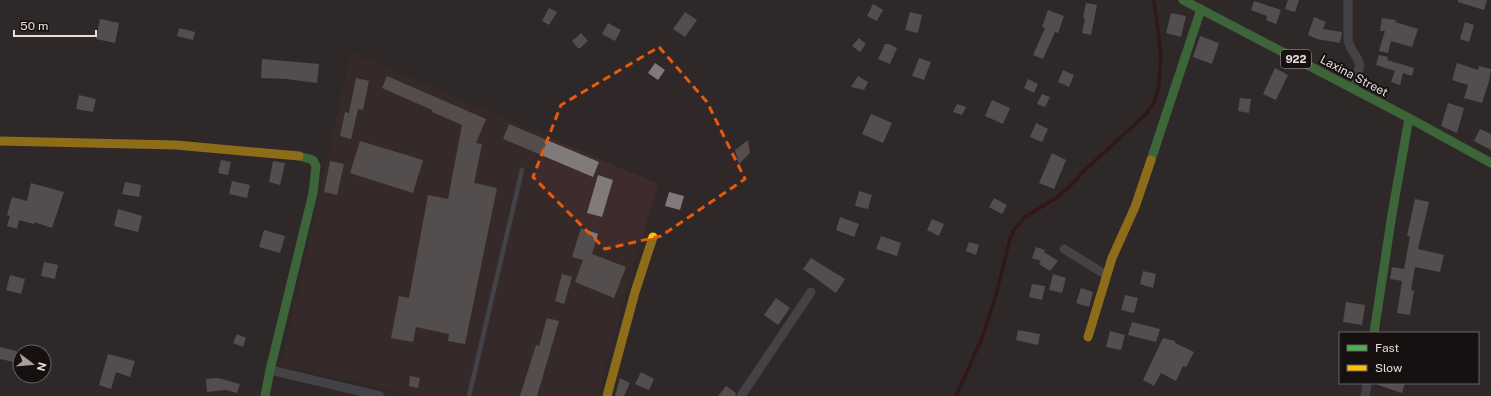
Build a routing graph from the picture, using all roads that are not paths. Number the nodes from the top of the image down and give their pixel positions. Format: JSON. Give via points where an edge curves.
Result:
{"nodes":[{"id":1,"x":1348,"y":0,"type":"edge"},
{"id":2,"x":1185,"y":1,"type":"edge"},
{"id":3,"x":1201,"y":9,"type":"junction"},
{"id":4,"x":1353,"y":89,"type":"junction"},
{"id":5,"x":1409,"y":118,"type":"junction"},
{"id":6,"x":0,"y":141,"type":"edge"},
{"id":7,"x":1491,"y":163,"type":"edge"},
{"id":8,"x":522,"y":170,"type":"dead end"},
{"id":9,"x":653,"y":236,"type":"dead end"},
{"id":10,"x":1064,"y":249,"type":"dead end"},
{"id":11,"x":1106,"y":275,"type":"junction"},
{"id":12,"x":811,"y":292,"type":"dead end"},
{"id":13,"x":1374,"y":332,"type":"edge"},
{"id":14,"x":1088,"y":337,"type":"dead end"},
{"id":15,"x":270,"y":370,"type":"junction"},
{"id":16,"x":1367,"y":384,"type":"edge"},
{"id":17,"x":265,"y":396,"type":"edge"},
{"id":18,"x":380,"y":396,"type":"edge"},
{"id":19,"x":468,"y":396,"type":"edge"},
{"id":20,"x":607,"y":396,"type":"edge"},
{"id":21,"x":741,"y":396,"type":"edge"},
{"id":22,"x":1365,"y":396,"type":"edge"}],
"edges":[{"from":1,"to":4,"type":"street","via":[[1348,41],[1360,65]]},
{"from":2,"to":3,"type":"street","name":"Laxina Street","number":"922"},
{"from":3,"to":4,"type":"street","name":"Laxina Street","number":"922"},
{"from":3,"to":11,"type":"street","via":[[1137,200]]},
{"from":4,"to":5,"type":"street","name":"Laxina Street","number":"922"},
{"from":5,"to":7,"type":"street","number":"922"},
{"from":5,"to":13,"type":"street"},
{"from":6,"to":15,"type":"street","via":[[176,145],[290,154],[313,160],[316,166],[313,193]]},
{"from":8,"to":19,"type":"lane"},
{"from":9,"to":20,"type":"street"},
{"from":10,"to":11,"type":"street"},
{"from":11,"to":14,"type":"street"},
{"from":12,"to":21,"type":"street"},
{"from":15,"to":17,"type":"street"},
{"from":15,"to":18,"type":"street"},
{"from":16,"to":22,"type":"street"}]}
